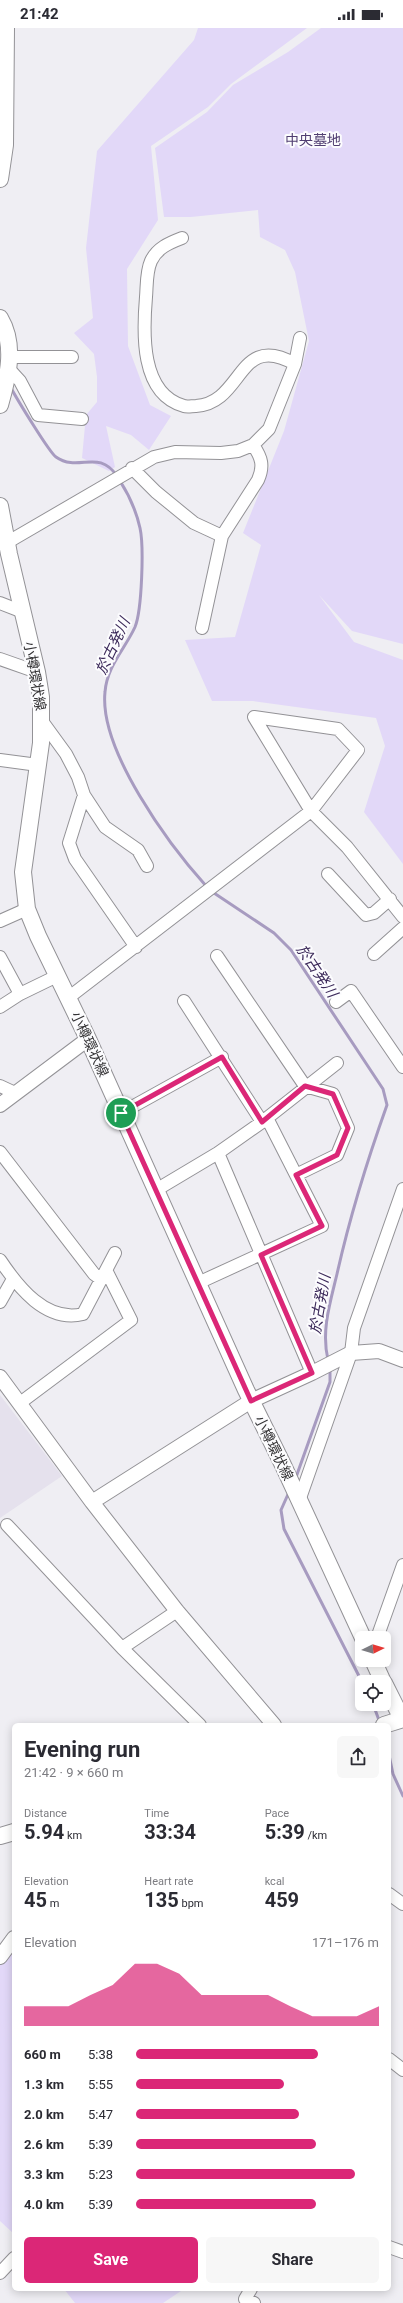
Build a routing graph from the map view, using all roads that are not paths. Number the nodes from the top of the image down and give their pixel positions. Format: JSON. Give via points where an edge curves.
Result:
{"nodes":[{"id":1,"x":6,"y":28,"type":"edge"},
{"id":2,"x":2,"y":142,"type":"edge"},
{"id":3,"x":0,"y":179,"type":"edge"},
{"id":4,"x":182,"y":238,"type":"dead end"},
{"id":5,"x":0,"y":318,"type":"edge"},
{"id":6,"x":300,"y":338,"type":"dead end"},
{"id":7,"x":72,"y":357,"type":"dead end"},
{"id":8,"x":294,"y":364,"type":"junction"},
{"id":9,"x":9,"y":367,"type":"junction"},
{"id":10,"x":2,"y":399,"type":"edge"},
{"id":11,"x":82,"y":419,"type":"dead end"},
{"id":12,"x":253,"y":445,"type":"junction"},
{"id":13,"x":132,"y":468,"type":"junction"},
{"id":14,"x":0,"y":506,"type":"edge"},
{"id":15,"x":222,"y":536,"type":"junction"},
{"id":16,"x":6,"y":549,"type":"edge"},
{"id":17,"x":0,"y":603,"type":"edge"},
{"id":18,"x":23,"y":612,"type":"junction"},
{"id":19,"x":202,"y":628,"type":"dead end"},
{"id":20,"x":0,"y":659,"type":"edge"},
{"id":21,"x":38,"y":672,"type":"junction"},
{"id":22,"x":42,"y":721,"type":"junction"},
{"id":23,"x":0,"y":760,"type":"edge"},
{"id":24,"x":38,"y":765,"type":"junction"},
{"id":25,"x":84,"y":795,"type":"junction"},
{"id":26,"x":311,"y":811,"type":"junction"},
{"id":27,"x":147,"y":866,"type":"dead end"},
{"id":28,"x":328,"y":874,"type":"dead end"},
{"id":29,"x":390,"y":899,"type":"junction"},
{"id":30,"x":27,"y":909,"type":"junction"},
{"id":31,"x":403,"y":917,"type":"edge"},
{"id":32,"x":0,"y":921,"type":"edge"},
{"id":33,"x":403,"y":928,"type":"edge"},
{"id":34,"x":136,"y":947,"type":"junction"},
{"id":35,"x":374,"y":954,"type":"dead end"},
{"id":36,"x":217,"y":956,"type":"dead end"},
{"id":37,"x":0,"y":957,"type":"edge"},
{"id":38,"x":57,"y":976,"type":"junction"},
{"id":39,"x":20,"y":994,"type":"junction"},
{"id":40,"x":68,"y":998,"type":"junction"},
{"id":41,"x":184,"y":1001,"type":"dead end"},
{"id":42,"x":336,"y":1002,"type":"dead end"},
{"id":43,"x":0,"y":1007,"type":"edge"},
{"id":44,"x":88,"y":1039,"type":"junction"},
{"id":45,"x":222,"y":1057,"type":"junction"},
{"id":46,"x":337,"y":1062,"type":"dead end"},
{"id":47,"x":403,"y":1067,"type":"edge"},
{"id":48,"x":0,"y":1086,"type":"edge"},
{"id":49,"x":305,"y":1086,"type":"junction"},
{"id":50,"x":15,"y":1093,"type":"junction"},
{"id":51,"x":0,"y":1105,"type":"edge"},
{"id":52,"x":121,"y":1113,"type":"junction"},
{"id":53,"x":264,"y":1120,"type":"junction"},
{"id":54,"x":0,"y":1152,"type":"edge"},
{"id":55,"x":218,"y":1153,"type":"junction"},
{"id":56,"x":296,"y":1175,"type":"junction"},
{"id":57,"x":403,"y":1189,"type":"edge"},
{"id":58,"x":156,"y":1190,"type":"junction"},
{"id":59,"x":115,"y":1253,"type":"dead end"},
{"id":60,"x":261,"y":1255,"type":"junction"},
{"id":61,"x":0,"y":1260,"type":"edge"},
{"id":62,"x":104,"y":1274,"type":"junction"},
{"id":63,"x":13,"y":1279,"type":"junction"},
{"id":64,"x":198,"y":1283,"type":"junction"},
{"id":65,"x":0,"y":1302,"type":"edge"},
{"id":66,"x":346,"y":1355,"type":"junction"},
{"id":67,"x":403,"y":1360,"type":"edge"},
{"id":68,"x":312,"y":1373,"type":"junction"},
{"id":69,"x":0,"y":1377,"type":"edge"},
{"id":70,"x":251,"y":1401,"type":"junction"},
{"id":71,"x":20,"y":1403,"type":"junction"},
{"id":72,"x":298,"y":1497,"type":"junction"},
{"id":73,"x":92,"y":1502,"type":"junction"},
{"id":74,"x":7,"y":1525,"type":"dead end"},
{"id":75,"x":403,"y":1565,"type":"edge"},
{"id":76,"x":177,"y":1611,"type":"junction"},
{"id":77,"x":360,"y":1631,"type":"edge"},
{"id":78,"x":379,"y":1631,"type":"edge"},
{"id":79,"x":122,"y":1648,"type":"junction"},
{"id":80,"x":391,"y":1708,"type":"edge"},
{"id":81,"x":395,"y":1722,"type":"edge"},
{"id":82,"x":198,"y":1723,"type":"edge"},
{"id":83,"x":272,"y":1723,"type":"edge"},
{"id":84,"x":12,"y":1833,"type":"edge"},
{"id":85,"x":0,"y":1836,"type":"edge"},
{"id":86,"x":391,"y":1895,"type":"edge"},
{"id":87,"x":403,"y":1904,"type":"edge"},
{"id":88,"x":12,"y":1941,"type":"edge"},
{"id":89,"x":0,"y":1957,"type":"edge"},
{"id":90,"x":391,"y":2065,"type":"edge"},
{"id":91,"x":403,"y":2070,"type":"edge"},
{"id":92,"x":391,"y":2248,"type":"edge"},
{"id":93,"x":403,"y":2252,"type":"edge"},
{"id":94,"x":12,"y":2260,"type":"edge"},
{"id":95,"x":0,"y":2272,"type":"edge"},
{"id":96,"x":249,"y":2291,"type":"edge"},
{"id":97,"x":254,"y":2303,"type":"edge"}],
"edges":[{"from":1,"to":2,"type":"main road"},
{"from":2,"to":3,"type":"main road"},
{"from":4,"to":8,"type":"street","via":[[159,250],[151,261],[147,277],[144,316],[146,350],[149,368],[158,388],[169,399],[184,406],[200,405],[224,395],[241,371],[254,359],[267,354],[281,356]]},
{"from":5,"to":9,"type":"main road","via":[[8,341]]},
{"from":6,"to":8,"type":"street"},
{"from":7,"to":9,"type":"street"},
{"from":8,"to":12,"type":"street","via":[[269,429]]},
{"from":9,"to":10,"type":"main road"},
{"from":9,"to":11,"type":"street","via":[[20,381],[38,415]]},
{"from":12,"to":13,"type":"street","via":[[238,451],[221,453],[175,452],[154,457]]},
{"from":12,"to":15,"type":"street","via":[[261,457],[262,470]]},
{"from":13,"to":15,"type":"street","via":[[156,492],[194,523]]},
{"from":13,"to":16,"type":"street"},
{"from":14,"to":16,"type":"main road","name":"小樽環状線"},
{"from":15,"to":19,"type":"street"},
{"from":16,"to":18,"type":"main road","name":"小樽環状線"},
{"from":17,"to":18,"type":"street"},
{"from":18,"to":21,"type":"main road","name":"小樽環状線"},
{"from":20,"to":21,"type":"street"},
{"from":21,"to":22,"type":"main road","name":"小樽環状線"},
{"from":22,"to":24,"type":"main road","name":"小樽環状線"},
{"from":22,"to":25,"type":"street","via":[[66,754]]},
{"from":23,"to":24,"type":"street"},
{"from":24,"to":30,"type":"main road","name":"小樽環状線","via":[[23,872]]},
{"from":25,"to":27,"type":"street","via":[[105,827],[138,850]]},
{"from":25,"to":34,"type":"street","via":[[69,844],[75,859]]},
{"from":26,"to":26,"type":"street","via":[[262,731],[254,717],[338,730],[358,750]]},
{"from":26,"to":29,"type":"street","via":[[347,847]]},
{"from":26,"to":34,"type":"street"},
{"from":28,"to":29,"type":"street","via":[[366,915],[374,913]]},
{"from":29,"to":31,"type":"street"},
{"from":30,"to":32,"type":"street"},
{"from":30,"to":38,"type":"main road","name":"小樽環状線"},
{"from":33,"to":35,"type":"street"},
{"from":34,"to":40,"type":"street"},
{"from":36,"to":49,"type":"street"},
{"from":37,"to":39,"type":"street"},
{"from":38,"to":39,"type":"street"},
{"from":38,"to":40,"type":"main road","name":"小樽環状線"},
{"from":39,"to":43,"type":"street"},
{"from":40,"to":44,"type":"main road","name":"小樽環状線"},
{"from":41,"to":45,"type":"street"},
{"from":42,"to":47,"type":"street","via":[[351,992]]},
{"from":44,"to":50,"type":"street"},
{"from":44,"to":52,"type":"main road","name":"小樽環状線"},
{"from":45,"to":52,"type":"street"},
{"from":45,"to":53,"type":"street"},
{"from":46,"to":49,"type":"street"},
{"from":48,"to":50,"type":"street"},
{"from":49,"to":53,"type":"street"},
{"from":49,"to":56,"type":"street","via":[[333,1094],[348,1128],[337,1155]]},
{"from":50,"to":51,"type":"street"},
{"from":52,"to":58,"type":"main road","name":"小樽環状線"},
{"from":53,"to":55,"type":"street"},
{"from":53,"to":56,"type":"street"},
{"from":54,"to":62,"type":"street","via":[[94,1274]]},
{"from":55,"to":58,"type":"street"},
{"from":55,"to":60,"type":"street"},
{"from":56,"to":60,"type":"street","via":[[322,1226]]},
{"from":57,"to":66,"type":"street"},
{"from":58,"to":64,"type":"main road","name":"小樽環状線"},
{"from":59,"to":62,"type":"street"},
{"from":60,"to":64,"type":"street"},
{"from":60,"to":68,"type":"street"},
{"from":61,"to":63,"type":"street"},
{"from":62,"to":63,"type":"street","via":[[82,1314],[73,1316],[60,1314],[33,1300]]},
{"from":62,"to":71,"type":"street","via":[[131,1320]]},
{"from":63,"to":65,"type":"street"},
{"from":64,"to":70,"type":"main road","name":"小樽環状線"},
{"from":66,"to":67,"type":"street","via":[[378,1351]]},
{"from":66,"to":68,"type":"street"},
{"from":66,"to":72,"type":"street"},
{"from":68,"to":70,"type":"street"},
{"from":69,"to":71,"type":"street"},
{"from":70,"to":72,"type":"main road","name":"小樽環状線"},
{"from":70,"to":73,"type":"street"},
{"from":71,"to":73,"type":"street"},
{"from":72,"to":77,"type":"main road","name":"小樽環状線"},
{"from":73,"to":76,"type":"street"},
{"from":74,"to":79,"type":"street"},
{"from":75,"to":78,"type":"street"},
{"from":76,"to":79,"type":"street"},
{"from":76,"to":83,"type":"street"},
{"from":79,"to":82,"type":"street"},
{"from":80,"to":81,"type":"main road"},
{"from":84,"to":85,"type":"main road"},
{"from":86,"to":87,"type":"street"},
{"from":88,"to":89,"type":"street"},
{"from":90,"to":91,"type":"street"},
{"from":92,"to":93,"type":"street"},
{"from":94,"to":95,"type":"street"},
{"from":96,"to":97,"type":"street","via":[[245,2299]]}]}
